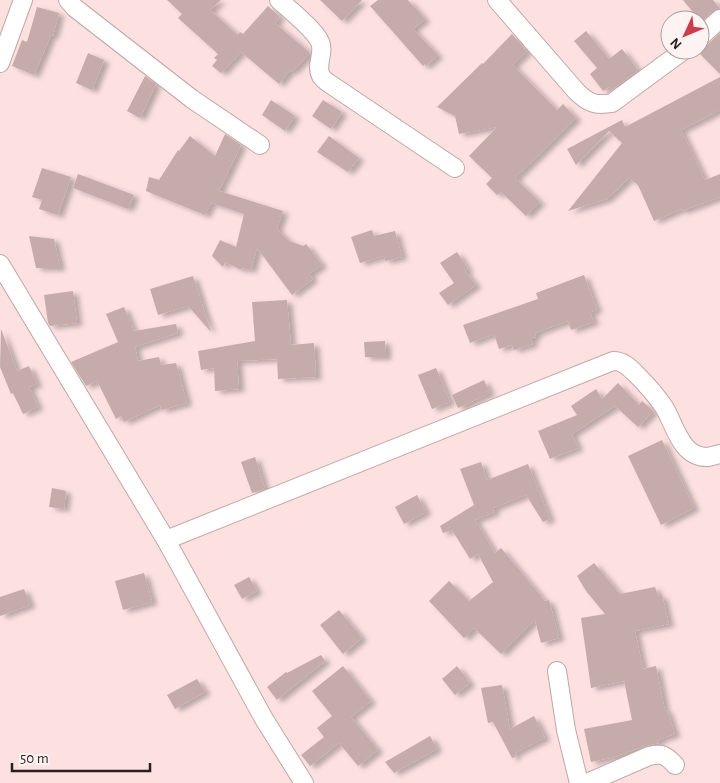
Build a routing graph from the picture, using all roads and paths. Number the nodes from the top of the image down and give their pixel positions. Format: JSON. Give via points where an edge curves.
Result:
{"nodes":[{"id":1,"x":23,"y":0,"type":"edge"},
{"id":2,"x":68,"y":0,"type":"edge"},
{"id":3,"x":279,"y":0,"type":"edge"},
{"id":4,"x":497,"y":0,"type":"edge"},
{"id":5,"x":720,"y":19,"type":"edge"},
{"id":6,"x":710,"y":28,"type":"edge"},
{"id":7,"x":670,"y":60,"type":"edge"},
{"id":8,"x":0,"y":63,"type":"edge"},
{"id":9,"x":260,"y":146,"type":"dead end"},
{"id":10,"x":455,"y":168,"type":"dead end"},
{"id":11,"x":0,"y":264,"type":"edge"},
{"id":12,"x":720,"y":454,"type":"edge"},
{"id":13,"x":166,"y":540,"type":"junction"},
{"id":14,"x":557,"y":671,"type":"dead end"},
{"id":15,"x":675,"y":765,"type":"dead end"},
{"id":16,"x":304,"y":783,"type":"edge"},
{"id":17,"x":579,"y":783,"type":"edge"},
{"id":18,"x":587,"y":783,"type":"edge"}],
"edges":[{"from":1,"to":8,"type":"street"},
{"from":2,"to":9,"type":"street","via":[[154,71]]},
{"from":3,"to":10,"type":"street","via":[[320,41],[321,76]]},
{"from":4,"to":7,"type":"street","via":[[576,92],[593,103],[612,103]]},
{"from":5,"to":6,"type":"street"},
{"from":11,"to":13,"type":"street"},
{"from":12,"to":13,"type":"street","via":[[700,456],[692,452],[681,441],[666,410],[645,384],[623,363],[613,361]]},
{"from":13,"to":16,"type":"street","via":[[264,719]]},
{"from":14,"to":17,"type":"street","via":[[566,730]]},
{"from":15,"to":18,"type":"street","via":[[665,756],[655,755]]}]}
